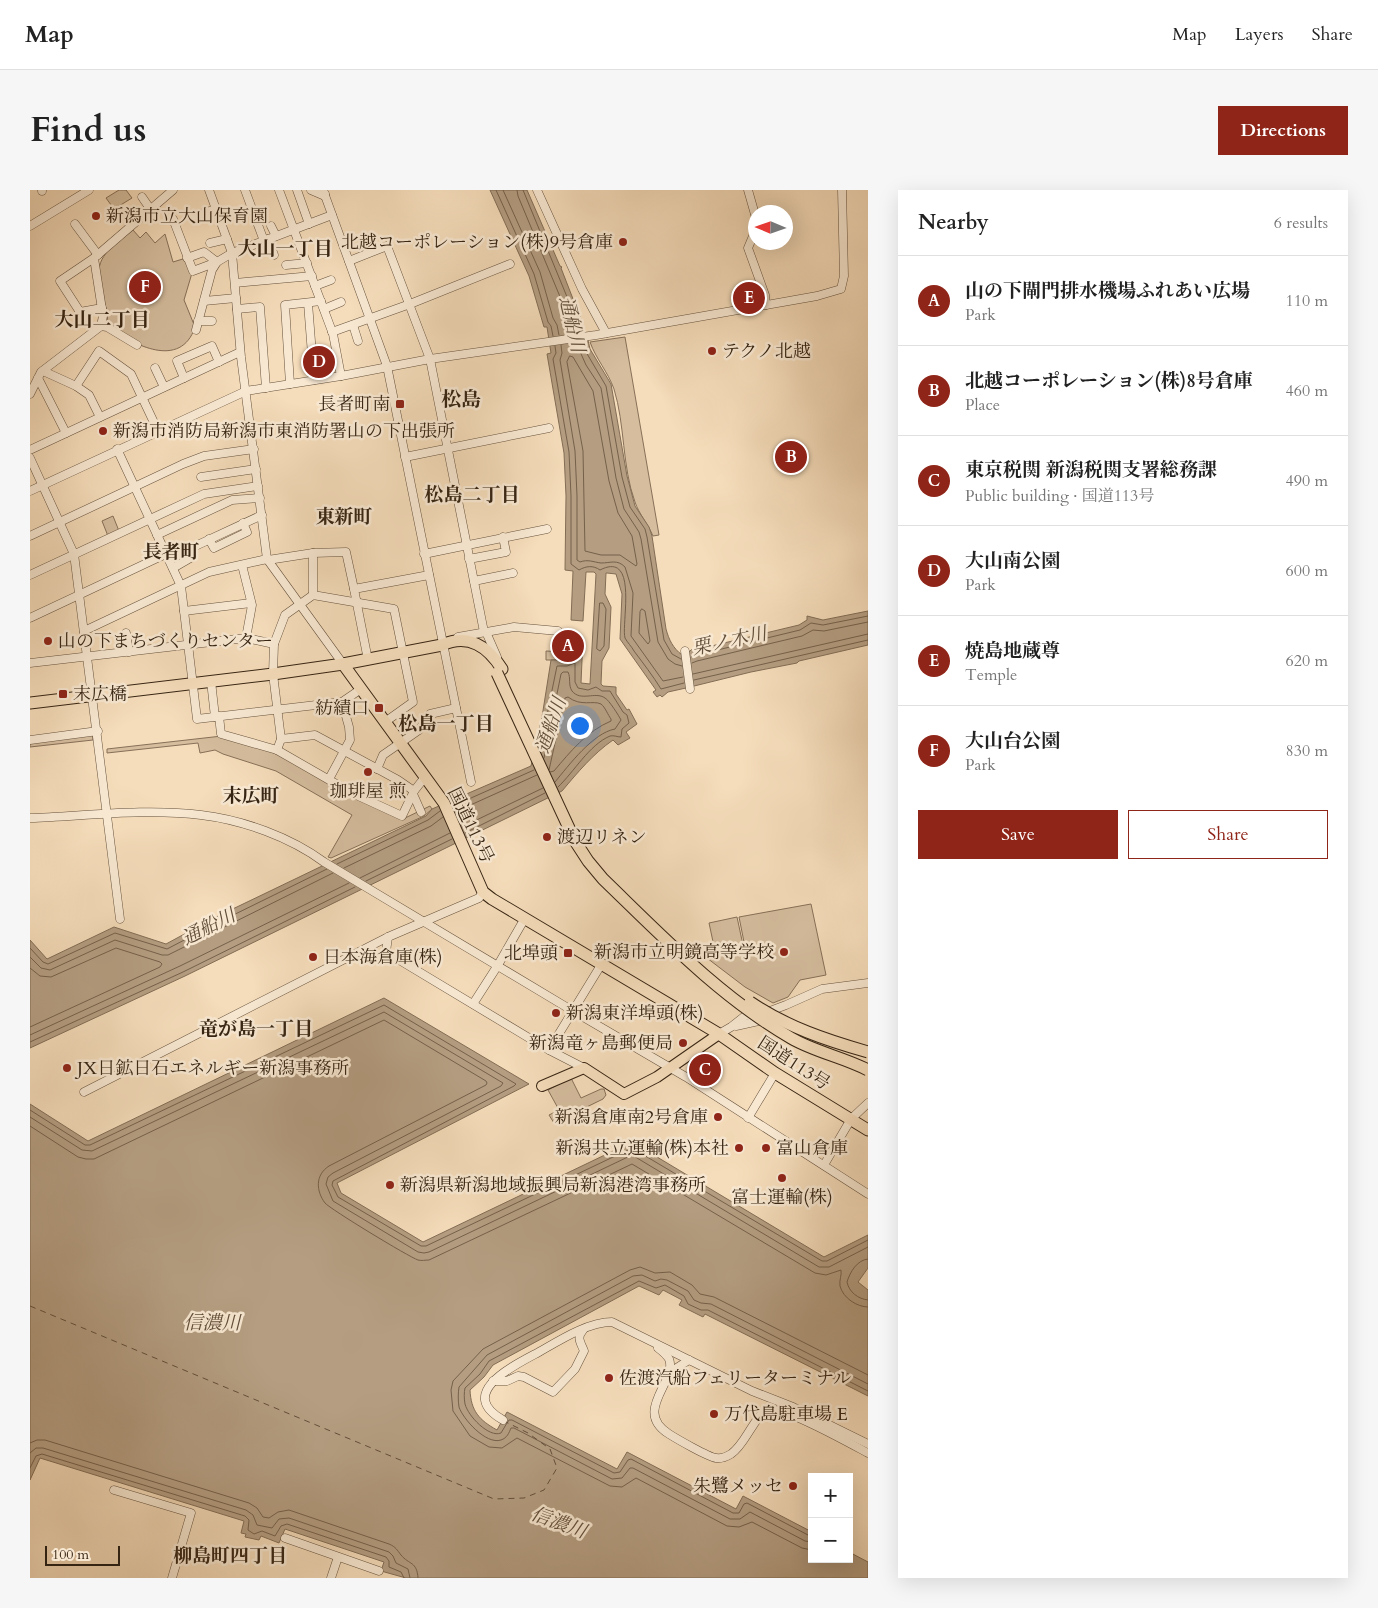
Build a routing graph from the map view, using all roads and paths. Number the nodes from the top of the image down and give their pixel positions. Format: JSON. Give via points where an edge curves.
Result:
{"nodes":[{"id":1,"x":89,"y":190,"type":"edge"},
{"id":2,"x":172,"y":190,"type":"edge"},
{"id":3,"x":209,"y":190,"type":"edge"},
{"id":4,"x":245,"y":190,"type":"edge"},
{"id":5,"x":279,"y":190,"type":"edge"},
{"id":6,"x":297,"y":190,"type":"edge"},
{"id":7,"x":311,"y":190,"type":"edge"},
{"id":8,"x":536,"y":190,"type":"edge"},
{"id":9,"x":748,"y":190,"type":"edge"},
{"id":10,"x":842,"y":190,"type":"edge"},
{"id":11,"x":324,"y":192,"type":"edge"},
{"id":12,"x":142,"y":198,"type":"dead end"},
{"id":13,"x":752,"y":205,"type":"edge"},
{"id":14,"x":216,"y":209,"type":"junction"},
{"id":15,"x":150,"y":210,"type":"junction"},
{"id":16,"x":332,"y":215,"type":"junction"},
{"id":17,"x":194,"y":216,"type":"dead end"},
{"id":18,"x":173,"y":219,"type":"dead end"},
{"id":19,"x":75,"y":224,"type":"dead end"},
{"id":20,"x":309,"y":224,"type":"junction"},
{"id":21,"x":30,"y":226,"type":"edge"},
{"id":22,"x":272,"y":226,"type":"dead end"},
{"id":23,"x":294,"y":229,"type":"junction"},
{"id":24,"x":227,"y":239,"type":"junction"},
{"id":25,"x":269,"y":239,"type":"junction"},
{"id":26,"x":210,"y":243,"type":"dead end"},
{"id":27,"x":749,"y":250,"type":"edge"},
{"id":28,"x":232,"y":252,"type":"junction"},
{"id":29,"x":274,"y":255,"type":"dead end"},
{"id":30,"x":96,"y":257,"type":"junction"},
{"id":31,"x":187,"y":258,"type":"junction"},
{"id":32,"x":217,"y":262,"type":"junction"},
{"id":33,"x":349,"y":262,"type":"junction"},
{"id":34,"x":306,"y":263,"type":"junction"},
{"id":35,"x":510,"y":264,"type":"dead end"},
{"id":36,"x":286,"y":265,"type":"dead end"},
{"id":37,"x":312,"y":276,"type":"junction"},
{"id":38,"x":332,"y":280,"type":"dead end"},
{"id":39,"x":235,"y":283,"type":"junction"},
{"id":40,"x":315,"y":286,"type":"junction"},
{"id":41,"x":236,"y":298,"type":"junction"},
{"id":42,"x":204,"y":301,"type":"junction"},
{"id":43,"x":341,"y":302,"type":"dead end"},
{"id":44,"x":308,"y":303,"type":"junction"},
{"id":45,"x":410,"y":304,"type":"junction"},
{"id":46,"x":322,"y":305,"type":"junction"},
{"id":47,"x":766,"y":305,"type":"junction"},
{"id":48,"x":102,"y":308,"type":"junction"},
{"id":49,"x":237,"y":309,"type":"junction"},
{"id":50,"x":369,"y":319,"type":"junction"},
{"id":51,"x":198,"y":321,"type":"junction"},
{"id":52,"x":212,"y":321,"type":"dead end"},
{"id":53,"x":353,"y":325,"type":"junction"},
{"id":54,"x":101,"y":326,"type":"junction"},
{"id":55,"x":196,"y":330,"type":"dead end"},
{"id":56,"x":332,"y":332,"type":"junction"},
{"id":57,"x":606,"y":333,"type":"junction"},
{"id":58,"x":358,"y":340,"type":"dead end"},
{"id":59,"x":137,"y":345,"type":"dead end"},
{"id":60,"x":240,"y":352,"type":"junction"},
{"id":61,"x":430,"y":359,"type":"junction"},
{"id":62,"x":219,"y":362,"type":"junction"},
{"id":63,"x":387,"y":366,"type":"junction"},
{"id":64,"x":155,"y":368,"type":"dead end"},
{"id":65,"x":40,"y":374,"type":"junction"},
{"id":66,"x":341,"y":376,"type":"junction"},
{"id":67,"x":184,"y":378,"type":"junction"},
{"id":68,"x":314,"y":380,"type":"junction"},
{"id":69,"x":290,"y":384,"type":"junction"},
{"id":70,"x":76,"y":386,"type":"junction"},
{"id":71,"x":164,"y":387,"type":"junction"},
{"id":72,"x":266,"y":388,"type":"junction"},
{"id":73,"x":246,"y":391,"type":"junction"},
{"id":74,"x":30,"y":394,"type":"edge"},
{"id":75,"x":143,"y":397,"type":"junction"},
{"id":76,"x":100,"y":418,"type":"junction"},
{"id":77,"x":549,"y":428,"type":"dead end"},
{"id":78,"x":158,"y":431,"type":"junction"},
{"id":79,"x":66,"y":433,"type":"junction"},
{"id":80,"x":448,"y":448,"type":"junction"},
{"id":81,"x":117,"y":449,"type":"junction"},
{"id":82,"x":254,"y":449,"type":"junction"},
{"id":83,"x":30,"y":450,"type":"edge"},
{"id":84,"x":406,"y":457,"type":"junction"},
{"id":85,"x":30,"y":458,"type":"edge"},
{"id":86,"x":256,"y":469,"type":"junction"},
{"id":87,"x":201,"y":477,"type":"dead end"},
{"id":88,"x":43,"y":485,"type":"junction"},
{"id":89,"x":258,"y":486,"type":"junction"},
{"id":90,"x":135,"y":487,"type":"junction"},
{"id":91,"x":30,"y":491,"type":"edge"},
{"id":92,"x":260,"y":498,"type":"junction"},
{"id":93,"x":187,"y":502,"type":"junction"},
{"id":94,"x":262,"y":515,"type":"junction"},
{"id":95,"x":194,"y":518,"type":"junction"},
{"id":96,"x":150,"y":519,"type":"junction"},
{"id":97,"x":60,"y":522,"type":"junction"},
{"id":98,"x":547,"y":529,"type":"dead end"},
{"id":99,"x":157,"y":535,"type":"junction"},
{"id":100,"x":30,"y":536,"type":"edge"},
{"id":101,"x":503,"y":537,"type":"junction"},
{"id":102,"x":467,"y":544,"type":"junction"},
{"id":103,"x":313,"y":552,"type":"junction"},
{"id":104,"x":74,"y":554,"type":"junction"},
{"id":105,"x":166,"y":554,"type":"junction"},
{"id":106,"x":424,"y":554,"type":"junction"},
{"id":107,"x":268,"y":559,"type":"junction"},
{"id":108,"x":470,"y":559,"type":"junction"},
{"id":109,"x":242,"y":565,"type":"junction"},
{"id":110,"x":173,"y":568,"type":"junction"},
{"id":111,"x":513,"y":573,"type":"dead end"},
{"id":112,"x":30,"y":575,"type":"edge"},
{"id":113,"x":428,"y":575,"type":"junction"},
{"id":114,"x":474,"y":581,"type":"junction"},
{"id":115,"x":180,"y":586,"type":"junction"},
{"id":116,"x":354,"y":589,"type":"junction"},
{"id":117,"x":80,"y":594,"type":"junction"},
{"id":118,"x":313,"y":595,"type":"junction"},
{"id":119,"x":251,"y":603,"type":"junction"},
{"id":120,"x":356,"y":603,"type":"junction"},
{"id":121,"x":300,"y":604,"type":"junction"},
{"id":122,"x":184,"y":611,"type":"junction"},
{"id":123,"x":30,"y":618,"type":"edge"},
{"id":124,"x":84,"y":630,"type":"junction"},
{"id":125,"x":558,"y":631,"type":"dead end"},
{"id":126,"x":485,"y":632,"type":"junction"},
{"id":127,"x":126,"y":633,"type":"dead end"},
{"id":128,"x":246,"y":638,"type":"junction"},
{"id":129,"x":274,"y":644,"type":"junction"},
{"id":130,"x":188,"y":645,"type":"junction"},
{"id":131,"x":442,"y":645,"type":"junction"},
{"id":132,"x":685,"y":651,"type":"dead end"},
{"id":133,"x":129,"y":652,"type":"junction"},
{"id":134,"x":403,"y":653,"type":"junction"},
{"id":135,"x":87,"y":657,"type":"junction"},
{"id":136,"x":368,"y":660,"type":"junction"},
{"id":137,"x":30,"y":663,"type":"edge"},
{"id":138,"x":344,"y":664,"type":"junction"},
{"id":139,"x":499,"y":671,"type":"junction"},
{"id":140,"x":273,"y":674,"type":"junction"},
{"id":141,"x":211,"y":682,"type":"junction"},
{"id":142,"x":193,"y":684,"type":"junction"},
{"id":143,"x":361,"y":689,"type":"junction"},
{"id":144,"x":690,"y":689,"type":"dead end"},
{"id":145,"x":92,"y":696,"type":"junction"},
{"id":146,"x":342,"y":702,"type":"junction"},
{"id":147,"x":30,"y":703,"type":"edge"},
{"id":148,"x":456,"y":708,"type":"junction"},
{"id":149,"x":277,"y":709,"type":"junction"},
{"id":150,"x":217,"y":717,"type":"junction"},
{"id":151,"x":385,"y":722,"type":"junction"},
{"id":152,"x":98,"y":731,"type":"junction"},
{"id":153,"x":282,"y":739,"type":"junction"},
{"id":154,"x":30,"y":740,"type":"edge"},
{"id":155,"x":400,"y":743,"type":"junction"},
{"id":156,"x":277,"y":750,"type":"junction"},
{"id":157,"x":345,"y":751,"type":"junction"},
{"id":158,"x":377,"y":769,"type":"junction"},
{"id":159,"x":425,"y":777,"type":"junction"},
{"id":160,"x":329,"y":779,"type":"junction"},
{"id":161,"x":471,"y":782,"type":"dead end"},
{"id":162,"x":414,"y":793,"type":"junction"},
{"id":163,"x":421,"y":812,"type":"dead end"},
{"id":164,"x":108,"y":814,"type":"junction"},
{"id":165,"x":30,"y":818,"type":"edge"},
{"id":166,"x":483,"y":892,"type":"junction"},
{"id":167,"x":525,"y":918,"type":"junction"},
{"id":168,"x":120,"y":919,"type":"dead end"},
{"id":169,"x":423,"y":921,"type":"junction"},
{"id":170,"x":388,"y":937,"type":"junction"},
{"id":171,"x":498,"y":965,"type":"junction"},
{"id":172,"x":601,"y":965,"type":"junction"},
{"id":173,"x":868,"y":984,"type":"edge"},
{"id":174,"x":473,"y":1004,"type":"junction"},
{"id":175,"x":573,"y":1011,"type":"junction"},
{"id":176,"x":719,"y":1034,"type":"junction"},
{"id":177,"x":549,"y":1050,"type":"junction"},
{"id":178,"x":868,"y":1052,"type":"edge"},
{"id":179,"x":584,"y":1068,"type":"junction"},
{"id":180,"x":670,"y":1068,"type":"junction"},
{"id":181,"x":868,"y":1070,"type":"edge"},
{"id":182,"x":775,"y":1073,"type":"junction"},
{"id":183,"x":542,"y":1086,"type":"dead end"},
{"id":184,"x":84,"y":1092,"type":"dead end"},
{"id":185,"x":868,"y":1103,"type":"edge"},
{"id":186,"x":748,"y":1118,"type":"junction"},
{"id":187,"x":851,"y":1119,"type":"junction"},
{"id":188,"x":868,"y":1130,"type":"edge"},
{"id":189,"x":824,"y":1165,"type":"junction"},
{"id":190,"x":868,"y":1194,"type":"edge"},
{"id":191,"x":583,"y":1330,"type":"junction"},
{"id":192,"x":649,"y":1340,"type":"junction"},
{"id":193,"x":689,"y":1360,"type":"junction"},
{"id":194,"x":492,"y":1381,"type":"junction"},
{"id":195,"x":662,"y":1388,"type":"junction"},
{"id":196,"x":758,"y":1393,"type":"junction"},
{"id":197,"x":767,"y":1410,"type":"junction"},
{"id":198,"x":503,"y":1420,"type":"dead end"},
{"id":199,"x":868,"y":1444,"type":"edge"},
{"id":200,"x":868,"y":1453,"type":"edge"},
{"id":201,"x":114,"y":1490,"type":"dead end"},
{"id":202,"x":285,"y":1538,"type":"dead end"},
{"id":203,"x":338,"y":1557,"type":"junction"},
{"id":204,"x":379,"y":1571,"type":"dead end"},
{"id":205,"x":172,"y":1578,"type":"edge"},
{"id":206,"x":331,"y":1578,"type":"edge"}],
"edges":[{"from":1,"to":21,"type":"street"},
{"from":2,"to":15,"type":"street"},
{"from":3,"to":14,"type":"street"},
{"from":4,"to":25,"type":"street"},
{"from":5,"to":23,"type":"street"},
{"from":6,"to":20,"type":"street"},
{"from":7,"to":11,"type":"street"},
{"from":8,"to":57,"type":"street"},
{"from":9,"to":13,"type":"street"},
{"from":10,"to":47,"type":"street","via":[[844,276],[841,288]]},
{"from":11,"to":16,"type":"street"},
{"from":12,"to":15,"type":"street"},
{"from":14,"to":17,"type":"street"},
{"from":14,"to":24,"type":"street"},
{"from":15,"to":30,"type":"street"},
{"from":16,"to":20,"type":"street"},
{"from":16,"to":33,"type":"street"},
{"from":18,"to":31,"type":"street"},
{"from":19,"to":30,"type":"street"},
{"from":20,"to":23,"type":"street"},
{"from":22,"to":25,"type":"street"},
{"from":23,"to":25,"type":"street"},
{"from":23,"to":34,"type":"street"},
{"from":24,"to":26,"type":"street"},
{"from":24,"to":28,"type":"street"},
{"from":25,"to":28,"type":"street"},
{"from":25,"to":29,"type":"street"},
{"from":27,"to":47,"type":"street"},
{"from":28,"to":32,"type":"street"},
{"from":28,"to":39,"type":"street"},
{"from":30,"to":48,"type":"street"},
{"from":30,"to":48,"type":"street","via":[[60,280],[80,312]]},
{"from":31,"to":32,"type":"street","via":[[204,252]]},
{"from":31,"to":32,"type":"street","via":[[193,271]]},
{"from":32,"to":42,"type":"street"},
{"from":33,"to":45,"type":"street","via":[[387,246]]},
{"from":33,"to":50,"type":"street"},
{"from":34,"to":36,"type":"street","via":[[294,261]]},
{"from":34,"to":37,"type":"street"},
{"from":35,"to":45,"type":"street"},
{"from":37,"to":39,"type":"street"},
{"from":37,"to":40,"type":"street"},
{"from":38,"to":40,"type":"street"},
{"from":39,"to":41,"type":"street"},
{"from":40,"to":46,"type":"street"},
{"from":41,"to":42,"type":"street"},
{"from":41,"to":49,"type":"street"},
{"from":42,"to":51,"type":"street"},
{"from":43,"to":46,"type":"street"},
{"from":44,"to":46,"type":"street"},
{"from":44,"to":68,"type":"street"},
{"from":44,"to":69,"type":"street","via":[[285,305]]},
{"from":45,"to":50,"type":"street"},
{"from":45,"to":61,"type":"street"},
{"from":46,"to":56,"type":"street"},
{"from":47,"to":57,"type":"street"},
{"from":48,"to":54,"type":"street"},
{"from":49,"to":60,"type":"street"},
{"from":49,"to":72,"type":"street","via":[[260,307]]},
{"from":50,"to":53,"type":"street"},
{"from":50,"to":63,"type":"street"},
{"from":51,"to":52,"type":"street"},
{"from":51,"to":55,"type":"street"},
{"from":53,"to":56,"type":"street"},
{"from":53,"to":58,"type":"street"},
{"from":54,"to":59,"type":"street"},
{"from":54,"to":65,"type":"street"},
{"from":56,"to":66,"type":"street"},
{"from":57,"to":61,"type":"street"},
{"from":60,"to":62,"type":"street"},
{"from":60,"to":73,"type":"street"},
{"from":61,"to":63,"type":"street"},
{"from":61,"to":80,"type":"street"},
{"from":62,"to":67,"type":"street"},
{"from":62,"to":67,"type":"street","via":[[212,346],[177,361]]},
{"from":63,"to":66,"type":"street"},
{"from":63,"to":84,"type":"street"},
{"from":64,"to":71,"type":"street"},
{"from":65,"to":70,"type":"street"},
{"from":65,"to":74,"type":"street"},
{"from":65,"to":79,"type":"street"},
{"from":66,"to":68,"type":"street"},
{"from":67,"to":71,"type":"street"},
{"from":68,"to":69,"type":"street"},
{"from":69,"to":72,"type":"street"},
{"from":70,"to":75,"type":"street","via":[[99,351],[131,374]]},
{"from":70,"to":76,"type":"street","via":[[89,395]]},
{"from":71,"to":75,"type":"street"},
{"from":72,"to":73,"type":"street"},
{"from":73,"to":78,"type":"street"},
{"from":73,"to":82,"type":"street"},
{"from":75,"to":76,"type":"street"},
{"from":75,"to":78,"type":"street"},
{"from":76,"to":79,"type":"street"},
{"from":77,"to":80,"type":"street"},
{"from":78,"to":81,"type":"street"},
{"from":79,"to":83,"type":"street"},
{"from":80,"to":84,"type":"street"},
{"from":80,"to":102,"type":"street"},
{"from":81,"to":88,"type":"street"},
{"from":81,"to":90,"type":"street"},
{"from":82,"to":86,"type":"street"},
{"from":82,"to":90,"type":"street","via":[[204,456]]},
{"from":84,"to":106,"type":"street"},
{"from":85,"to":88,"type":"street"},
{"from":86,"to":87,"type":"street"},
{"from":86,"to":89,"type":"street"},
{"from":88,"to":91,"type":"street"},
{"from":88,"to":97,"type":"street"},
{"from":89,"to":92,"type":"street"},
{"from":89,"to":93,"type":"street","via":[[204,494]]},
{"from":90,"to":96,"type":"street"},
{"from":90,"to":97,"type":"street"},
{"from":92,"to":94,"type":"street"},
{"from":92,"to":95,"type":"street","via":[[232,500]]},
{"from":93,"to":95,"type":"street"},
{"from":93,"to":96,"type":"street"},
{"from":94,"to":107,"type":"street"},
{"from":94,"to":110,"type":"street","via":[[189,549],[192,557]]},
{"from":95,"to":99,"type":"street"},
{"from":96,"to":99,"type":"street"},
{"from":96,"to":104,"type":"street"},
{"from":97,"to":100,"type":"street"},
{"from":97,"to":104,"type":"street"},
{"from":98,"to":101,"type":"street"},
{"from":99,"to":105,"type":"street"},
{"from":101,"to":102,"type":"street"},
{"from":101,"to":108,"type":"street","via":[[506,552]]},
{"from":102,"to":106,"type":"street"},
{"from":102,"to":108,"type":"street"},
{"from":103,"to":107,"type":"street"},
{"from":103,"to":116,"type":"street","via":[[346,552]]},
{"from":103,"to":118,"type":"street"},
{"from":104,"to":112,"type":"street"},
{"from":104,"to":117,"type":"street"},
{"from":105,"to":110,"type":"street"},
{"from":105,"to":117,"type":"street"},
{"from":106,"to":113,"type":"street"},
{"from":107,"to":109,"type":"street"},
{"from":107,"to":121,"type":"street"},
{"from":108,"to":114,"type":"street"},
{"from":109,"to":115,"type":"street","via":[[208,572]]},
{"from":109,"to":119,"type":"street"},
{"from":110,"to":115,"type":"street"},
{"from":111,"to":114,"type":"street"},
{"from":113,"to":116,"type":"street"},
{"from":113,"to":131,"type":"street"},
{"from":114,"to":126,"type":"street"},
{"from":115,"to":122,"type":"street"},
{"from":115,"to":124,"type":"street"},
{"from":116,"to":120,"type":"street"},
{"from":117,"to":123,"type":"street"},
{"from":117,"to":124,"type":"street"},
{"from":118,"to":120,"type":"street"},
{"from":118,"to":121,"type":"street"},
{"from":119,"to":122,"type":"street"},
{"from":119,"to":128,"type":"street"},
{"from":120,"to":134,"type":"street","via":[[394,609]]},
{"from":120,"to":136,"type":"street"},
{"from":121,"to":129,"type":"street","via":[[285,615]]},
{"from":121,"to":138,"type":"street"},
{"from":122,"to":130,"type":"street"},
{"from":124,"to":135,"type":"street"},
{"from":125,"to":126,"type":"street","via":[[514,627]]},
{"from":126,"to":131,"type":"street","via":[[444,640]]},
{"from":126,"to":139,"type":"street"},
{"from":127,"to":133,"type":"street"},
{"from":128,"to":129,"type":"street"},
{"from":128,"to":130,"type":"street"},
{"from":129,"to":140,"type":"street"},
{"from":130,"to":133,"type":"street"},
{"from":130,"to":142,"type":"street"},
{"from":131,"to":134,"type":"highway"},
{"from":131,"to":139,"type":"highway","via":[[456,640],[473,643],[492,655]]},
{"from":131,"to":148,"type":"street"},
{"from":132,"to":144,"type":"street"},
{"from":133,"to":135,"type":"street"},
{"from":134,"to":136,"type":"highway"},
{"from":134,"to":151,"type":"street","via":[[413,702]]},
{"from":135,"to":137,"type":"street"},
{"from":135,"to":145,"type":"street"},
{"from":136,"to":138,"type":"highway"},
{"from":138,"to":140,"type":"highway"},
{"from":138,"to":143,"type":"highway","name":"国道113号"},
{"from":139,"to":178,"type":"highway","bridge":true,"via":[[580,838],[605,875],[708,972],[754,1005],[821,1039]]},
{"from":139,"to":181,"type":"highway","bridge":true,"via":[[575,841],[602,879],[738,1002],[796,1041]]},
{"from":140,"to":141,"type":"highway"},
{"from":140,"to":149,"type":"street"},
{"from":141,"to":142,"type":"highway"},
{"from":141,"to":150,"type":"street"},
{"from":142,"to":145,"type":"highway"},
{"from":142,"to":150,"type":"street","via":[[197,719]]},
{"from":143,"to":146,"type":"street"},
{"from":143,"to":151,"type":"highway","name":"国道113号"},
{"from":145,"to":147,"type":"highway"},
{"from":145,"to":152,"type":"street"},
{"from":146,"to":149,"type":"street"},
{"from":146,"to":157,"type":"street","via":[[350,740]]},
{"from":148,"to":155,"type":"street","via":[[430,714],[419,730]]},
{"from":148,"to":161,"type":"street"},
{"from":149,"to":150,"type":"street"},
{"from":149,"to":153,"type":"street"},
{"from":150,"to":156,"type":"street","via":[[221,734]]},
{"from":151,"to":155,"type":"highway","name":"国道113号"},
{"from":152,"to":154,"type":"street"},
{"from":152,"to":164,"type":"street"},
{"from":153,"to":156,"type":"street"},
{"from":153,"to":157,"type":"street","via":[[315,735]]},
{"from":155,"to":158,"type":"street","via":[[383,755]]},
{"from":155,"to":159,"type":"highway","name":"国道113号"},
{"from":156,"to":160,"type":"street"},
{"from":157,"to":158,"type":"street"},
{"from":157,"to":160,"type":"street"},
{"from":158,"to":162,"type":"street"},
{"from":159,"to":162,"type":"street"},
{"from":159,"to":166,"type":"highway","name":"国道113号","via":[[444,803]]},
{"from":160,"to":162,"type":"street","via":[[402,816]]},
{"from":162,"to":163,"type":"street"},
{"from":164,"to":165,"type":"street"},
{"from":164,"to":168,"type":"street"},
{"from":164,"to":169,"type":"street","via":[[201,815],[276,836],[313,854]]},
{"from":166,"to":167,"type":"highway","name":"国道113号"},
{"from":166,"to":169,"type":"street","via":[[478,898]]},
{"from":167,"to":171,"type":"street"},
{"from":167,"to":172,"type":"highway","name":"国道113号"},
{"from":169,"to":170,"type":"street"},
{"from":169,"to":171,"type":"street"},
{"from":170,"to":174,"type":"street","via":[[386,952]]},
{"from":170,"to":184,"type":"street"},
{"from":171,"to":174,"type":"street"},
{"from":171,"to":175,"type":"street"},
{"from":172,"to":175,"type":"street"},
{"from":172,"to":176,"type":"highway","name":"国道113号"},
{"from":173,"to":176,"type":"street","via":[[822,989],[786,1005],[761,1021],[731,1027]]},
{"from":174,"to":177,"type":"street"},
{"from":175,"to":177,"type":"street"},
{"from":175,"to":180,"type":"street"},
{"from":176,"to":180,"type":"main road"},
{"from":176,"to":182,"type":"highway","name":"国道113号"},
{"from":177,"to":179,"type":"street"},
{"from":179,"to":180,"type":"main road","via":[[624,1094]]},
{"from":179,"to":183,"type":"main road"},
{"from":180,"to":186,"type":"street"},
{"from":182,"to":186,"type":"street"},
{"from":182,"to":187,"type":"highway","name":"国道113号"},
{"from":185,"to":187,"type":"street"},
{"from":186,"to":189,"type":"street"},
{"from":187,"to":188,"type":"highway","name":"国道113号"},
{"from":187,"to":189,"type":"street"},
{"from":189,"to":190,"type":"street"},
{"from":191,"to":192,"type":"street","via":[[599,1322],[612,1322]]},
{"from":191,"to":194,"type":"street"},
{"from":191,"to":194,"type":"street","via":[[579,1340],[584,1351],[575,1369],[553,1392],[524,1377]]},
{"from":192,"to":193,"type":"street"},
{"from":192,"to":195,"type":"street","via":[[670,1361]]},
{"from":193,"to":195,"type":"street","via":[[675,1370]]},
{"from":193,"to":196,"type":"street"},
{"from":194,"to":198,"type":"street","via":[[486,1403],[492,1414]]},
{"from":195,"to":197,"type":"street","via":[[655,1412],[659,1427],[713,1458],[724,1458],[734,1451]]},
{"from":196,"to":197,"type":"street","via":[[766,1402]]},
{"from":196,"to":199,"type":"street"},
{"from":197,"to":200,"type":"street","via":[[783,1412]]},
{"from":201,"to":205,"type":"street","via":[[191,1513]]},
{"from":202,"to":203,"type":"street"},
{"from":203,"to":204,"type":"street"},
{"from":203,"to":206,"type":"street"}]}
